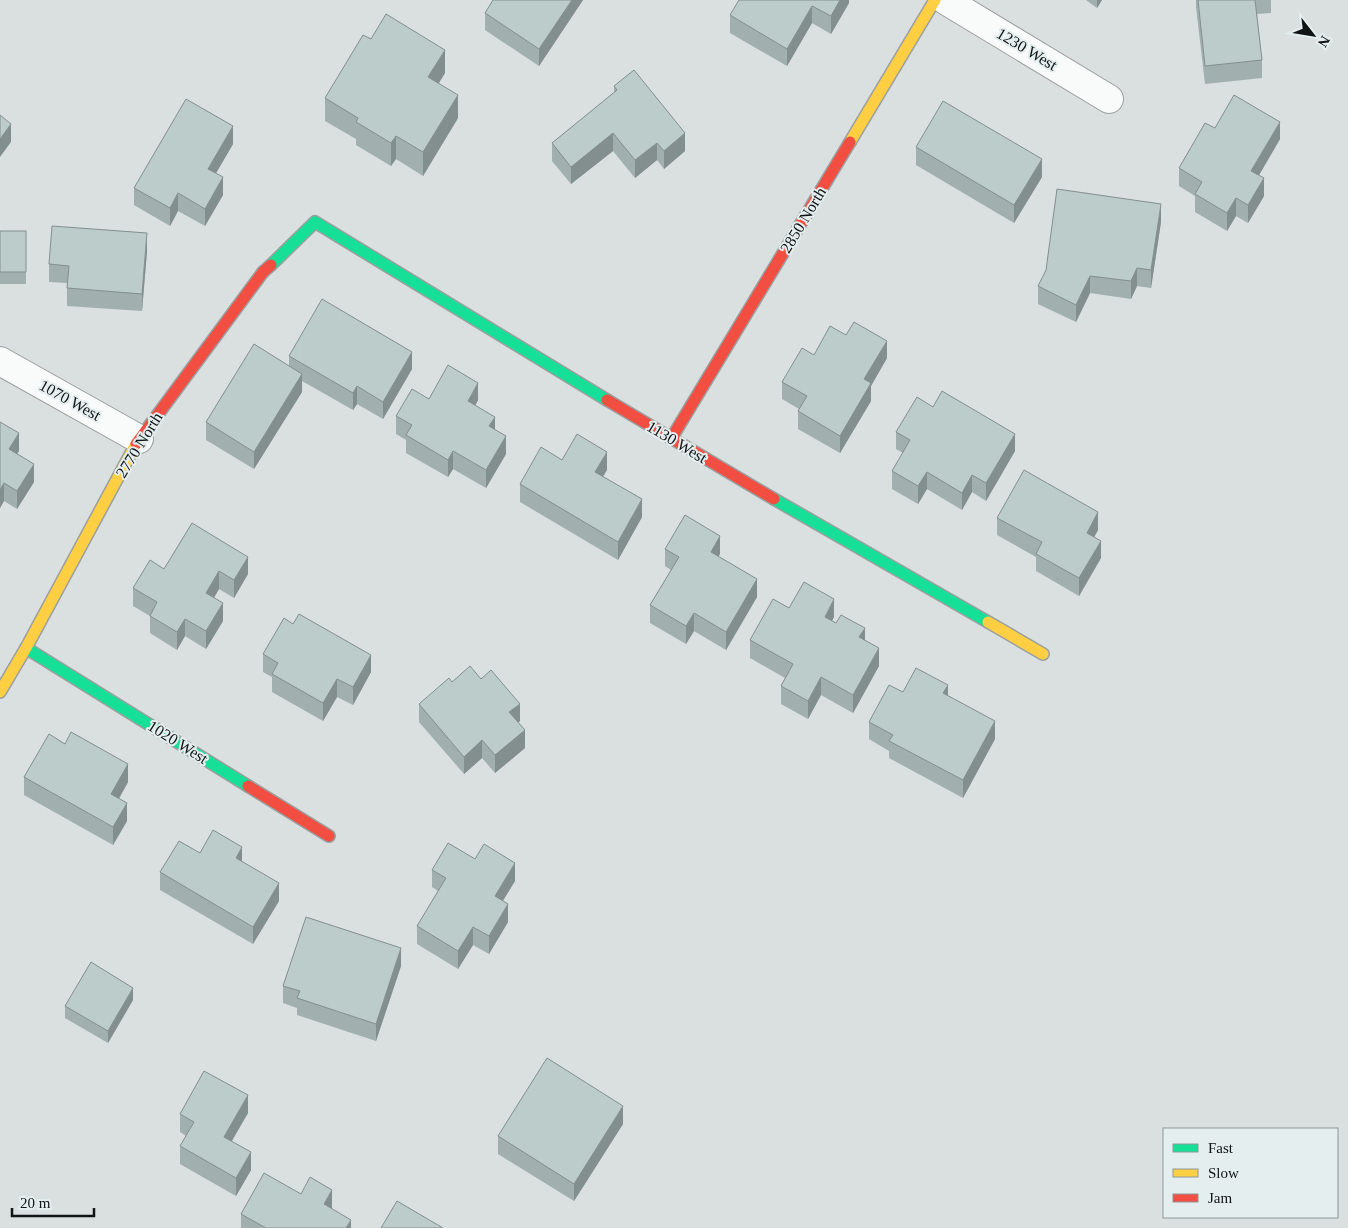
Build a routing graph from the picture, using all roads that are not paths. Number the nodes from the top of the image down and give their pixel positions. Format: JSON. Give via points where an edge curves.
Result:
{"nodes":[{"id":1,"x":935,"y":0,"type":"edge"},
{"id":2,"x":945,"y":0,"type":"edge"},
{"id":3,"x":1110,"y":99,"type":"dead end"},
{"id":4,"x":315,"y":222,"type":"joint"},
{"id":5,"x":0,"y":361,"type":"edge"},
{"id":6,"x":139,"y":439,"type":"junction"},
{"id":7,"x":671,"y":439,"type":"junction"},
{"id":8,"x":26,"y":648,"type":"junction"},
{"id":9,"x":1043,"y":654,"type":"dead end"},
{"id":10,"x":0,"y":692,"type":"edge"},
{"id":11,"x":330,"y":836,"type":"dead end"}],
"edges":[{"from":1,"to":7,"type":"street","name":"2850 North"},
{"from":2,"to":3,"type":"street","name":"1230 West"},
{"from":4,"to":6,"type":"street","name":"2770 North","via":[[263,272]]},
{"from":4,"to":7,"type":"street","name":"1130 West"},
{"from":5,"to":6,"type":"street","name":"1070 West"},
{"from":6,"to":8,"type":"street","name":"2770 North"},
{"from":7,"to":9,"type":"street","name":"1130 West"},
{"from":8,"to":10,"type":"street","name":"2770 North"},
{"from":8,"to":11,"type":"street","name":"1020 West"}]}
